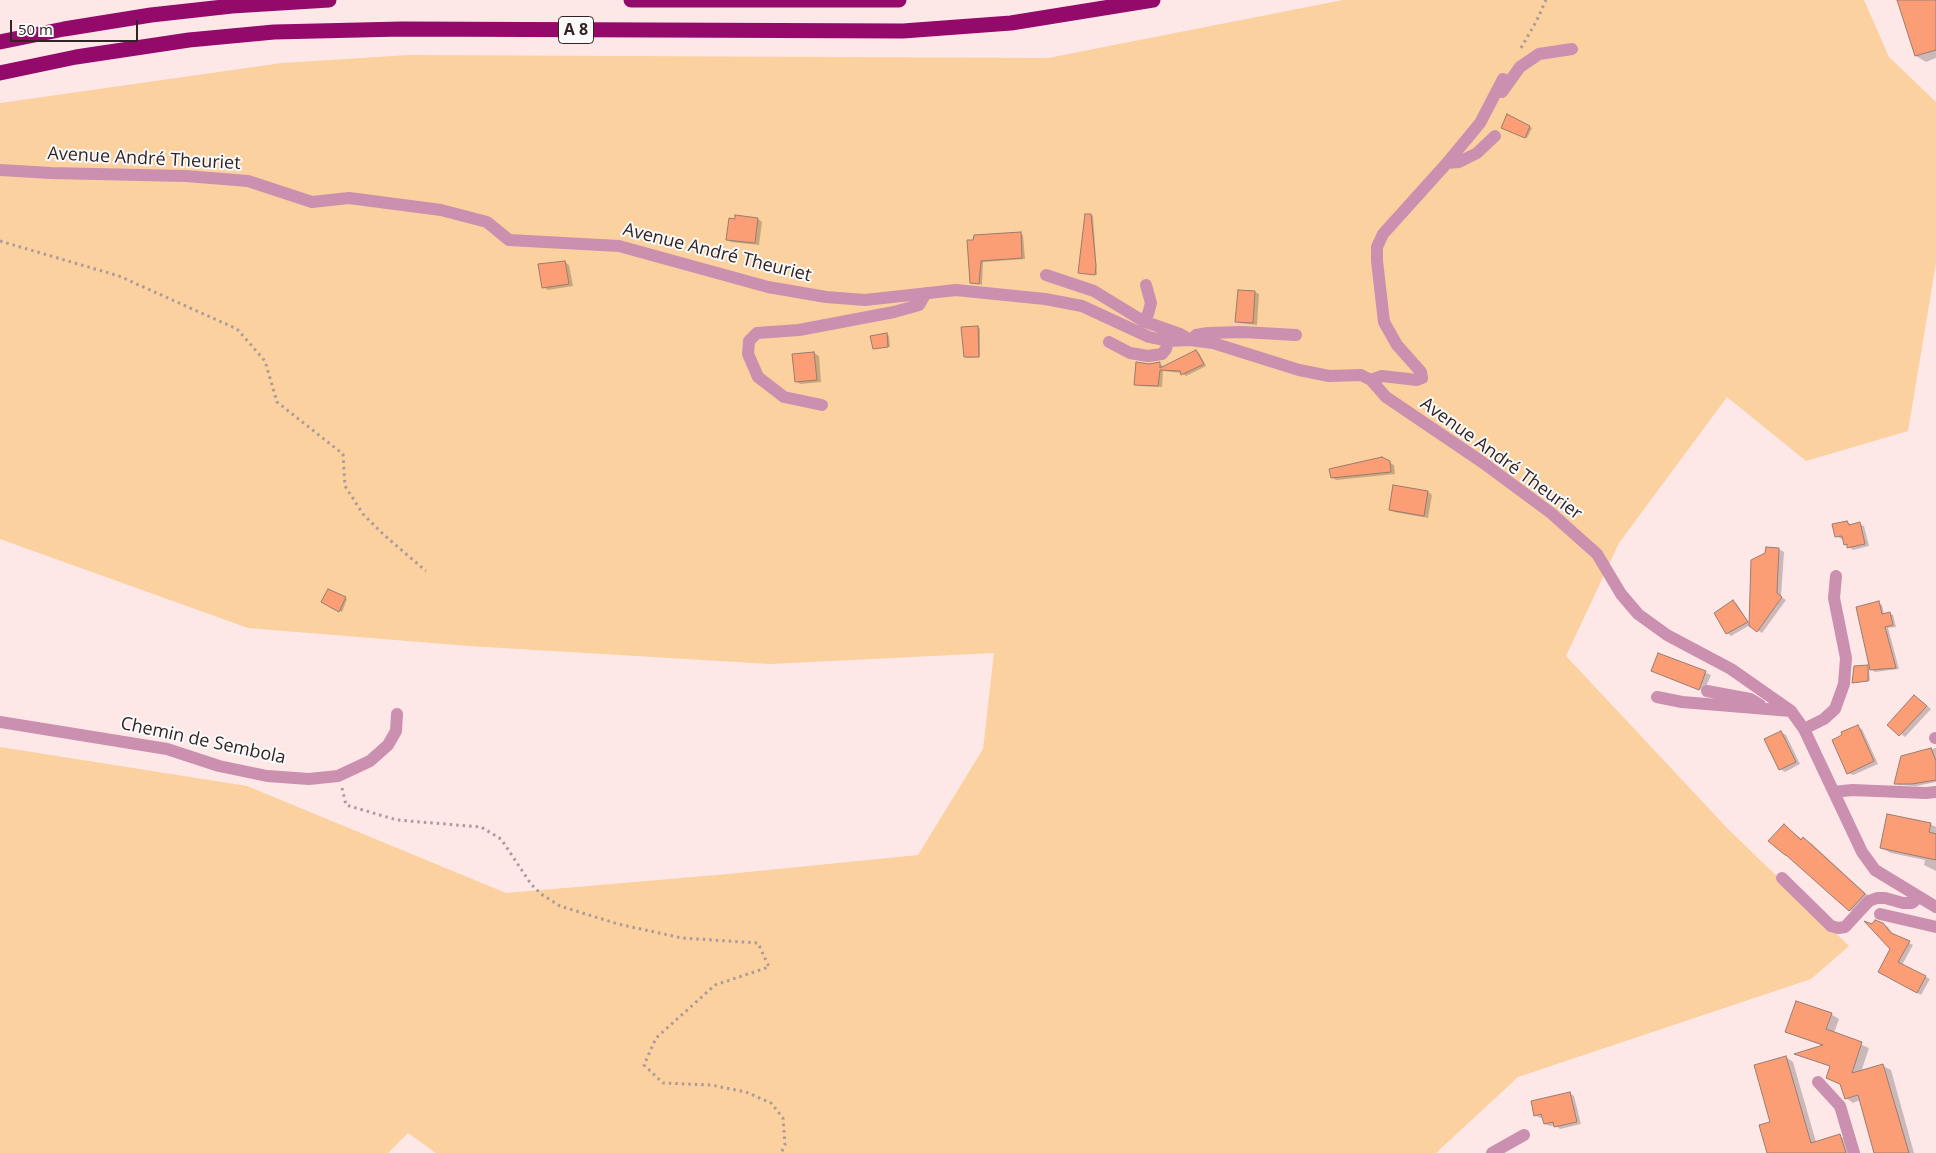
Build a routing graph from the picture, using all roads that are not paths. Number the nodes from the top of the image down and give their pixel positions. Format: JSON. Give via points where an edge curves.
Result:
{"nodes":[{"id":1,"x":329,"y":0,"type":"edge"},
{"id":2,"x":631,"y":0,"type":"edge"},
{"id":3,"x":899,"y":0,"type":"edge"},
{"id":4,"x":1153,"y":0,"type":"edge"},
{"id":5,"x":0,"y":42,"type":"edge"},
{"id":6,"x":1572,"y":49,"type":"dead end"},
{"id":7,"x":0,"y":73,"type":"edge"},
{"id":8,"x":1504,"y":79,"type":"dead end"},
{"id":9,"x":1494,"y":98,"type":"junction"},
{"id":10,"x":1495,"y":136,"type":"dead end"},
{"id":11,"x":1447,"y":163,"type":"junction"},
{"id":12,"x":0,"y":170,"type":"edge"},
{"id":13,"x":1046,"y":275,"type":"dead end"},
{"id":14,"x":1146,"y":285,"type":"dead end"},
{"id":15,"x":926,"y":292,"type":"junction"},
{"id":16,"x":1143,"y":321,"type":"junction"},
{"id":17,"x":1296,"y":335,"type":"dead end"},
{"id":18,"x":1190,"y":340,"type":"junction"},
{"id":19,"x":1168,"y":341,"type":"junction"},
{"id":20,"x":1109,"y":342,"type":"dead end"},
{"id":21,"x":1371,"y":380,"type":"junction"},
{"id":22,"x":822,"y":405,"type":"dead end"},
{"id":23,"x":1836,"y":576,"type":"dead end"},
{"id":24,"x":1707,"y":691,"type":"dead end"},
{"id":25,"x":1657,"y":697,"type":"dead end"},
{"id":26,"x":1767,"y":708,"type":"junction"},
{"id":27,"x":1791,"y":711,"type":"junction"},
{"id":28,"x":398,"y":714,"type":"dead end"},
{"id":29,"x":0,"y":722,"type":"edge"},
{"id":30,"x":1804,"y":728,"type":"junction"},
{"id":31,"x":1834,"y":792,"type":"junction"},
{"id":32,"x":1936,"y":792,"type":"edge"},
{"id":33,"x":1782,"y":878,"type":"dead end"},
{"id":34,"x":1919,"y":897,"type":"junction"},
{"id":35,"x":1936,"y":907,"type":"edge"},
{"id":36,"x":1880,"y":914,"type":"dead end"},
{"id":37,"x":1936,"y":928,"type":"edge"},
{"id":38,"x":1818,"y":1082,"type":"dead end"},
{"id":39,"x":1524,"y":1135,"type":"dead end"},
{"id":40,"x":1492,"y":1153,"type":"edge"},
{"id":41,"x":1854,"y":1153,"type":"edge"}],
"edges":[{"from":1,"to":5,"type":"highway","via":[[151,15]]},
{"from":2,"to":3,"type":"highway"},
{"from":4,"to":7,"type":"highway","number":"A 8","via":[[1011,23],[903,31],[402,29],[274,32],[94,54]]},
{"from":6,"to":9,"type":"street","via":[[1540,54],[1520,67]]},
{"from":8,"to":9,"type":"street"},
{"from":9,"to":11,"type":"street","via":[[1480,123]]},
{"from":10,"to":11,"type":"street","via":[[1477,153],[1459,162]]},
{"from":11,"to":21,"type":"street","via":[[1383,234],[1377,247],[1384,322],[1397,345],[1421,372],[1422,378],[1382,376]]},
{"from":12,"to":15,"type":"street","name":"Avenue André Theuriet","via":[[248,181],[312,202],[349,198],[441,210],[487,222],[509,240],[619,246],[768,286],[826,297],[864,300]]},
{"from":13,"to":16,"type":"street","via":[[1094,292]]},
{"from":14,"to":16,"type":"street","via":[[1151,303]]},
{"from":15,"to":19,"type":"street","via":[[956,290],[1082,306],[1149,337]]},
{"from":15,"to":22,"type":"street","via":[[919,305],[894,312],[799,330],[757,333],[749,340],[748,354],[758,377],[784,397]]},
{"from":16,"to":18,"type":"street"},
{"from":17,"to":18,"type":"street","via":[[1208,333]]},
{"from":18,"to":19,"type":"street"},
{"from":18,"to":21,"type":"street","via":[[1213,343],[1299,370],[1329,376],[1361,375]]},
{"from":19,"to":20,"type":"street","via":[[1162,354],[1148,356],[1130,353]]},
{"from":21,"to":27,"type":"street","name":"Avenue André Theurier","via":[[1386,397],[1551,513],[1597,554],[1621,594],[1638,614],[1667,635],[1730,668]]},
{"from":23,"to":30,"type":"street","via":[[1834,598],[1846,658],[1844,684],[1835,709],[1824,719]]},
{"from":24,"to":26,"type":"street","via":[[1750,699]]},
{"from":25,"to":26,"type":"street"},
{"from":26,"to":27,"type":"street"},
{"from":27,"to":30,"type":"street","name":"Avenue André Theurier"},
{"from":28,"to":29,"type":"street","name":"Chemin de Sembola","via":[[396,730],[388,745],[370,761],[338,776],[309,779],[267,776],[219,766],[167,749]]},
{"from":30,"to":31,"type":"street","name":"Avenue André Theurier"},
{"from":31,"to":32,"type":"street"},
{"from":31,"to":34,"type":"street","name":"Avenue André Theurier","via":[[1862,852],[1875,870]]},
{"from":33,"to":34,"type":"street","via":[[1831,926],[1838,928],[1845,927],[1877,898],[1912,903]]},
{"from":34,"to":35,"type":"street","name":"Avenue André Theurier"},
{"from":36,"to":37,"type":"street"},
{"from":38,"to":41,"type":"street","via":[[1840,1106]]},
{"from":39,"to":40,"type":"street"}]}
